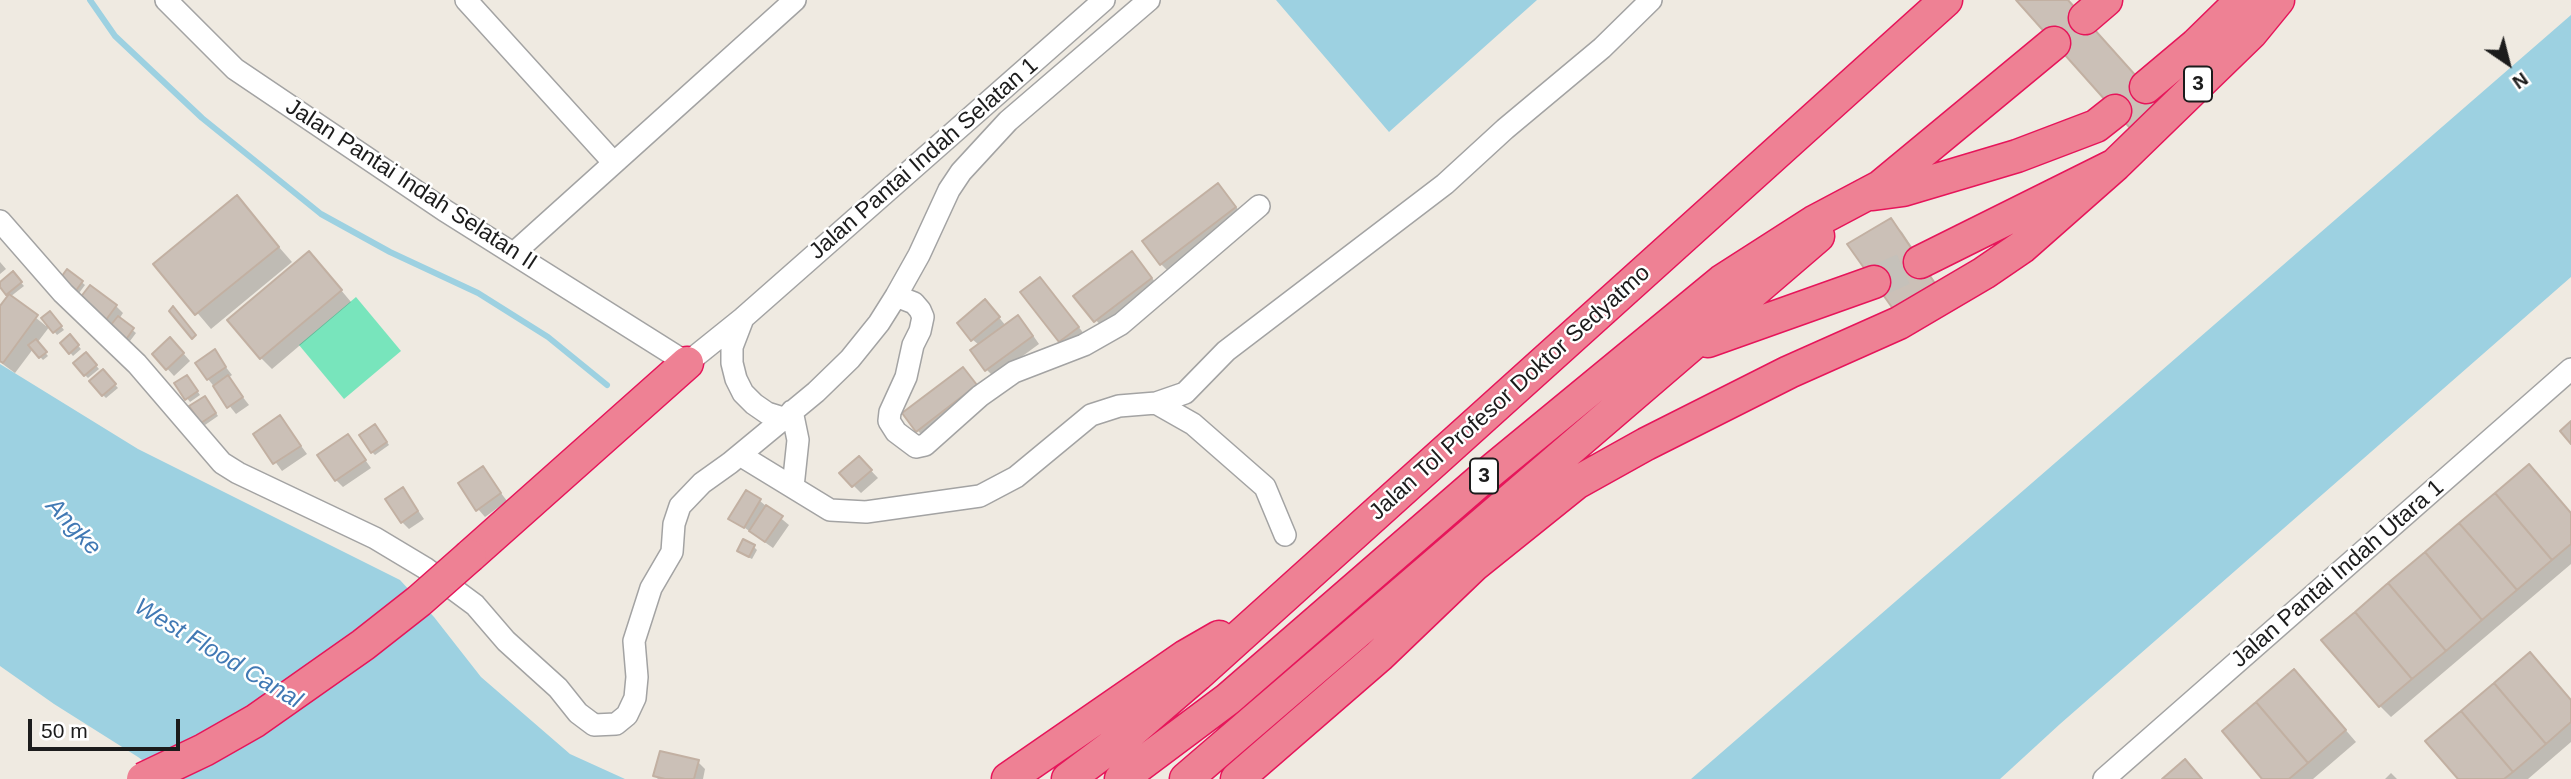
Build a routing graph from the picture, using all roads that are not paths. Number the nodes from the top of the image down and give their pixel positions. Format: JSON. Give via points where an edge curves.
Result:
{"nodes":[{"id":1,"x":166,"y":0,"type":"edge"},
{"id":2,"x":466,"y":0,"type":"edge"},
{"id":3,"x":795,"y":0,"type":"edge"},
{"id":4,"x":1104,"y":0,"type":"edge"},
{"id":5,"x":1149,"y":0,"type":"edge"},
{"id":6,"x":1651,"y":0,"type":"edge"},
{"id":7,"x":2242,"y":0,"type":"edge"},
{"id":8,"x":2278,"y":0,"type":"edge"},
{"id":9,"x":1934,"y":5,"type":"edge"},
{"id":10,"x":2054,"y":43,"type":"dead end"},
{"id":11,"x":2146,"y":87,"type":"dead end"},
{"id":12,"x":2115,"y":111,"type":"dead end"},
{"id":13,"x":614,"y":163,"type":"junction"},
{"id":14,"x":2115,"y":165,"type":"junction"},
{"id":15,"x":1863,"y":196,"type":"junction"},
{"id":16,"x":1259,"y":206,"type":"dead end"},
{"id":17,"x":0,"y":221,"type":"edge"},
{"id":18,"x":514,"y":253,"type":"junction"},
{"id":19,"x":1920,"y":262,"type":"tunnel mouth"},
{"id":20,"x":1874,"y":282,"type":"tunnel mouth"},
{"id":21,"x":896,"y":296,"type":"junction"},
{"id":22,"x":743,"y":318,"type":"junction"},
{"id":23,"x":1691,"y":347,"type":"junction"},
{"id":24,"x":678,"y":357,"type":"junction"},
{"id":25,"x":2571,"y":369,"type":"edge"},
{"id":26,"x":1156,"y":402,"type":"junction"},
{"id":27,"x":787,"y":414,"type":"junction"},
{"id":28,"x":740,"y":455,"type":"junction"},
{"id":29,"x":793,"y":487,"type":"junction"},
{"id":30,"x":1285,"y":535,"type":"dead end"},
{"id":31,"x":1254,"y":621,"type":"junction"},
{"id":32,"x":1020,"y":772,"type":"edge"},
{"id":33,"x":143,"y":779,"type":"edge"},
{"id":34,"x":1068,"y":779,"type":"edge"},
{"id":35,"x":1121,"y":779,"type":"edge"},
{"id":36,"x":1186,"y":779,"type":"edge"},
{"id":37,"x":1237,"y":779,"type":"edge"},
{"id":38,"x":2104,"y":779,"type":"edge"}],
"edges":[{"from":1,"to":18,"type":"street","name":"Jalan Pantai Indah Selatan II","via":[[235,69]]},
{"from":2,"to":13,"type":"street"},
{"from":3,"to":13,"type":"street"},
{"from":4,"to":22,"type":"street","name":"Jalan Pantai Indah Selatan 1"},
{"from":5,"to":21,"type":"street","name":"Jalan Pantai Indah Selatan 1","via":[[1008,121],[961,172]]},
{"from":6,"to":26,"type":"street","via":[[1445,184],[1226,351],[1185,393]]},
{"from":7,"to":11,"type":"highway"},
{"from":8,"to":14,"type":"highway","number":"3","via":[[2251,33]]},
{"from":9,"to":31,"type":"highway","name":"Jalan Tol Profesor Doktor Sedyatmo","number":"3","via":[[1499,405]]},
{"from":10,"to":15,"type":"highway","name":"Jalan Tol Profesor Doktor Sedyatmo","number":"3","via":[[1880,187]]},
{"from":12,"to":15,"type":"highway","via":[[2096,125],[2017,156],[1903,190]]},
{"from":13,"to":18,"type":"street"},
{"from":14,"to":19,"type":"highway","number":"3"},
{"from":14,"to":37,"type":"highway","via":[[2022,247],[1984,273],[1899,323],[1779,378],[1576,483],[1474,565],[1379,656]]},
{"from":15,"to":23,"type":"highway","name":"Jalan Tol Profesor Doktor Sedyatmo","number":"3"},
{"from":15,"to":35,"type":"highway","name":"Jalan Tol Profesor Doktor Sedyatmo","number":"3","via":[[1722,281],[1485,476],[1228,699]]},
{"from":16,"to":21,"type":"street","via":[[1121,324],[1084,345],[1014,372],[925,445],[916,447],[889,421],[923,317],[914,303]]},
{"from":17,"to":28,"type":"street","name":"Jalan Pantai Indah Selatan 1","via":[[63,293],[137,363],[222,463],[425,568],[475,605],[594,725],[616,724],[627,715],[635,698],[634,641],[650,588],[672,552],[680,506]]},
{"from":18,"to":24,"type":"street","name":"Jalan Pantai Indah Selatan II"},
{"from":20,"to":23,"type":"highway","name":"Jalan Tol Profesor Doktor Sedyatmo","number":"3"},
{"from":21,"to":27,"type":"street","name":"Jalan Pantai Indah Selatan 1","via":[[855,353]]},
{"from":22,"to":24,"type":"street","name":"Jalan Pantai Indah Selatan 1"},
{"from":22,"to":27,"type":"street","via":[[732,347],[736,379],[743,393],[767,413]]},
{"from":23,"to":36,"type":"highway","name":"Jalan Tol Profesor Doktor Sedyatmo","number":"3"},
{"from":24,"to":33,"type":"highway","bridge":true,"via":[[419,601],[256,721]]},
{"from":25,"to":38,"type":"street","name":"Jalan Pantai Indah Utara 1"},
{"from":26,"to":29,"type":"street","via":[[1091,415],[1016,477],[980,496],[866,512],[830,510]]},
{"from":26,"to":30,"type":"street","via":[[1193,424],[1265,487]]},
{"from":27,"to":28,"type":"street","name":"Jalan Pantai Indah Selatan 1"},
{"from":27,"to":29,"type":"street","via":[[798,440]]},
{"from":28,"to":29,"type":"street"},
{"from":31,"to":32,"type":"highway","via":[[1209,641]]},
{"from":31,"to":34,"type":"highway","name":"Jalan Tol Profesor Doktor Sedyatmo","number":"3","via":[[1132,731]]}]}
